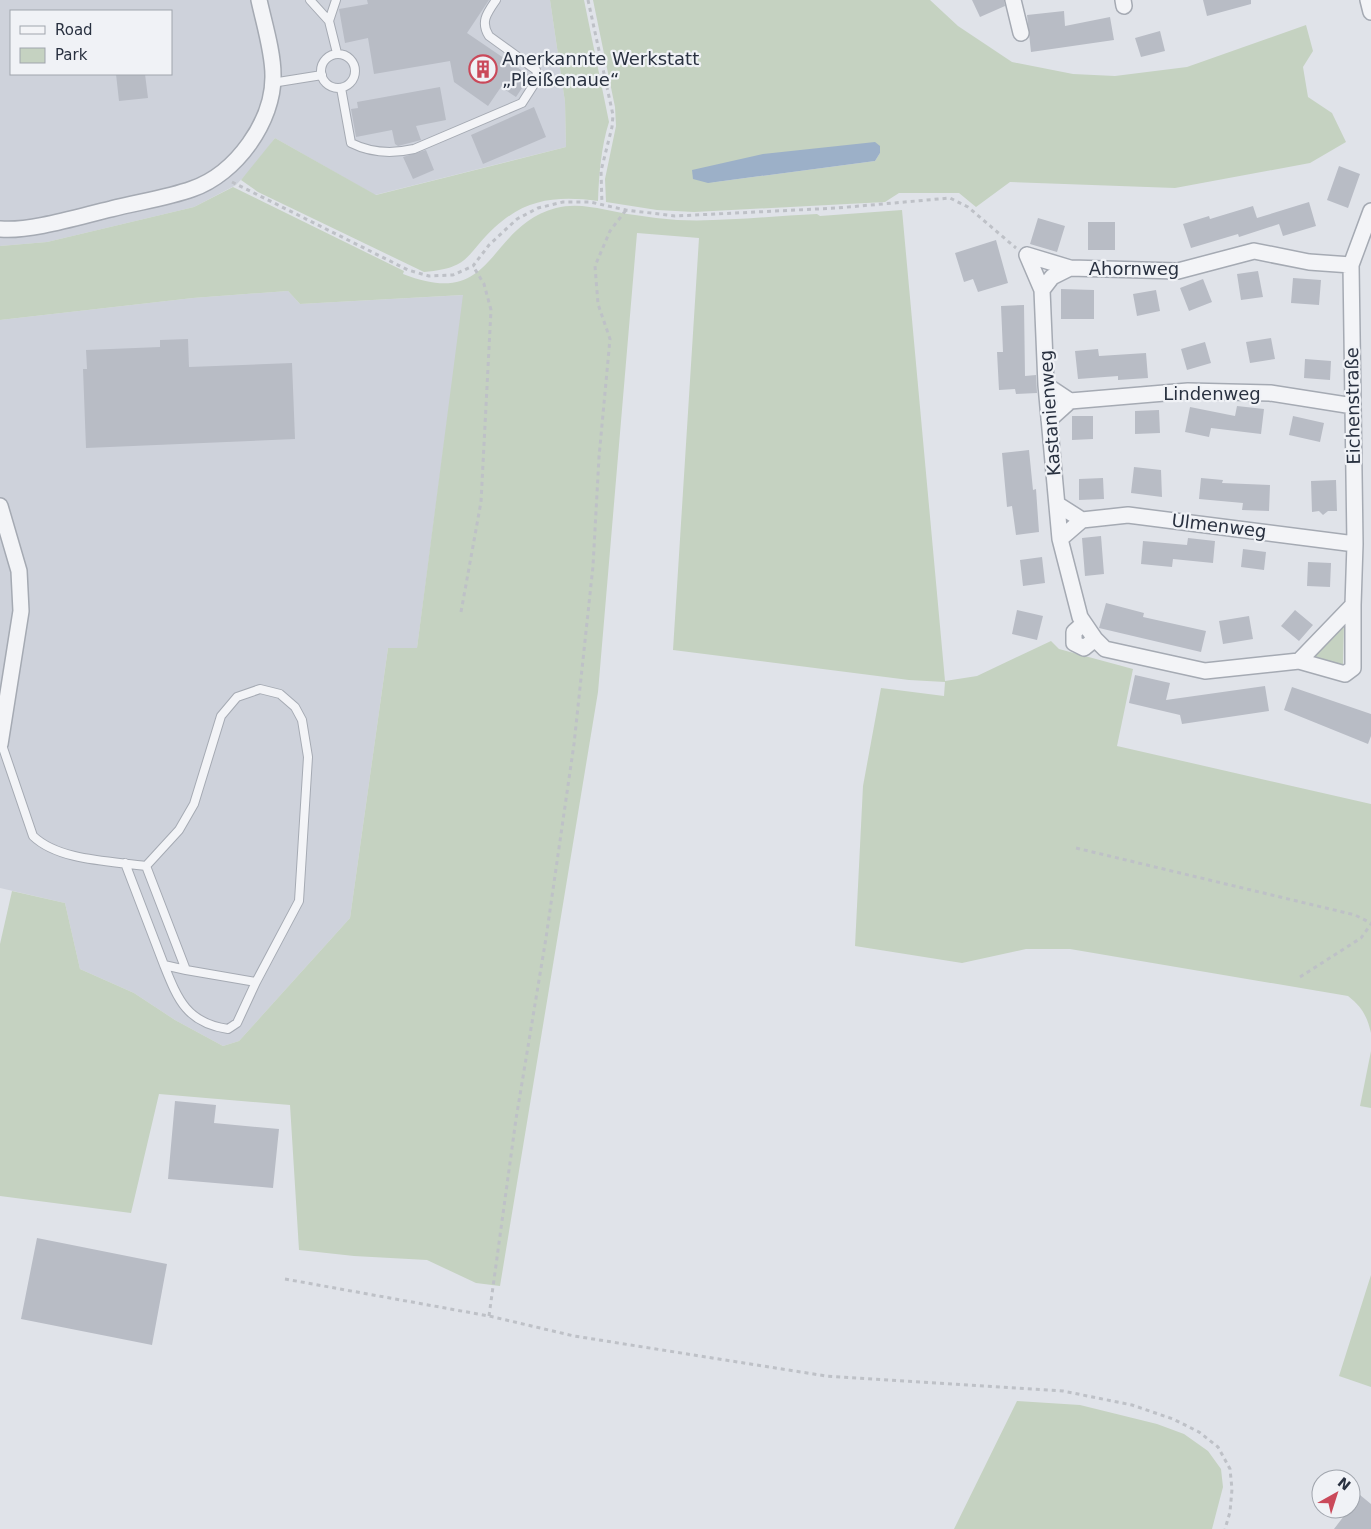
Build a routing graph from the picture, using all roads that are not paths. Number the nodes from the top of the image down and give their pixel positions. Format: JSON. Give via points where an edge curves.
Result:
{"nodes":[{"id":1,"x":260,"y":0,"type":"edge"},
{"id":2,"x":310,"y":0,"type":"edge"},
{"id":3,"x":336,"y":0,"type":"edge"},
{"id":4,"x":496,"y":0,"type":"edge"},
{"id":5,"x":1013,"y":0,"type":"edge"},
{"id":6,"x":1368,"y":0,"type":"edge"},
{"id":7,"x":1371,"y":12,"type":"edge"},
{"id":8,"x":329,"y":21,"type":"junction"},
{"id":9,"x":1021,"y":34,"type":"dead end"},
{"id":10,"x":337,"y":54,"type":"junction"},
{"id":11,"x":322,"y":75,"type":"junction"},
{"id":12,"x":272,"y":83,"type":"junction"},
{"id":13,"x":341,"y":88,"type":"junction"},
{"id":14,"x":1371,"y":211,"type":"edge"},
{"id":15,"x":0,"y":229,"type":"edge"},
{"id":16,"x":1351,"y":266,"type":"junction"},
{"id":17,"x":1070,"y":268,"type":"junction"},
{"id":18,"x":1042,"y":290,"type":"junction"},
{"id":19,"x":1046,"y":385,"type":"junction"},
{"id":20,"x":1070,"y":401,"type":"junction"},
{"id":21,"x":1353,"y":406,"type":"junction"},
{"id":22,"x":1049,"y":420,"type":"junction"},
{"id":23,"x":1057,"y":504,"type":"junction"},
{"id":24,"x":0,"y":506,"type":"edge"},
{"id":25,"x":1082,"y":520,"type":"junction"},
{"id":26,"x":1060,"y":539,"type":"junction"},
{"id":27,"x":1355,"y":544,"type":"junction"},
{"id":28,"x":1352,"y":605,"type":"junction"},
{"id":29,"x":1299,"y":661,"type":"junction"},
{"id":30,"x":0,"y":742,"type":"edge"},
{"id":31,"x":125,"y":863,"type":"junction"},
{"id":32,"x":146,"y":866,"type":"junction"},
{"id":33,"x":164,"y":965,"type":"junction"},
{"id":34,"x":186,"y":970,"type":"junction"},
{"id":35,"x":256,"y":982,"type":"junction"}],
"edges":[{"from":1,"to":12,"type":"street"},
{"from":2,"to":8,"type":"lane"},
{"from":3,"to":8,"type":"lane"},
{"from":4,"to":13,"type":"lane","via":[[484,17],[489,36],[536,70],[538,78],[522,103],[414,149],[395,153],[364,150],[351,143]]},
{"from":5,"to":9,"type":"street"},
{"from":6,"to":7,"type":"street"},
{"from":8,"to":10,"type":"lane"},
{"from":10,"to":11,"type":"lane","via":[[325,59]]},
{"from":10,"to":13,"type":"lane","via":[[350,58],[355,70],[351,82]]},
{"from":11,"to":12,"type":"lane"},
{"from":11,"to":13,"type":"lane","via":[[330,86]]},
{"from":12,"to":15,"type":"street","via":[[269,102],[255,137],[231,165],[194,189],[12,230]]},
{"from":14,"to":16,"type":"street","name":"Eichenstraße"},
{"from":16,"to":17,"type":"street","name":"Ahornweg","via":[[1308,262],[1254,251],[1178,271]]},
{"from":16,"to":21,"type":"street","name":"Eichenstraße"},
{"from":17,"to":18,"type":"street","name":"Ahornweg","via":[[1052,277]]},
{"from":17,"to":18,"type":"street","name":"Kastanienweg","via":[[1027,255]]},
{"from":18,"to":19,"type":"street","name":"Kastanienweg"},
{"from":19,"to":20,"type":"street"},
{"from":19,"to":22,"type":"street","name":"Kastanienweg"},
{"from":20,"to":21,"type":"street","name":"Lindenweg","via":[[1188,391],[1270,393]]},
{"from":20,"to":22,"type":"street"},
{"from":21,"to":27,"type":"street","name":"Eichenstraße"},
{"from":22,"to":23,"type":"street","name":"Kastanienweg"},
{"from":23,"to":25,"type":"street"},
{"from":23,"to":26,"type":"street","name":"Kastanienweg"},
{"from":24,"to":30,"type":"street","via":[[20,571],[21,611]]},
{"from":25,"to":26,"type":"street"},
{"from":25,"to":27,"type":"street","name":"Ulmenweg","via":[[1128,515]]},
{"from":26,"to":29,"type":"street","name":"Kastanienweg","via":[[1082,620],[1105,649],[1205,671]]},
{"from":27,"to":28,"type":"street","name":"Eichenstraße"},
{"from":28,"to":29,"type":"street"},
{"from":28,"to":29,"type":"street","name":"Eichenstraße","via":[[1352,668],[1344,674]]},
{"from":30,"to":31,"type":"lane","via":[[33,836],[60,853]]},
{"from":31,"to":32,"type":"lane"},
{"from":31,"to":33,"type":"lane"},
{"from":32,"to":34,"type":"lane"},
{"from":32,"to":35,"type":"lane","via":[[179,830],[194,804],[221,716],[237,697],[260,689],[280,694],[295,707],[302,720],[308,757],[299,901]]},
{"from":33,"to":34,"type":"lane"},
{"from":33,"to":35,"type":"lane","via":[[178,1000],[192,1015],[210,1026],[228,1029],[237,1023]]},
{"from":34,"to":35,"type":"lane"}]}
